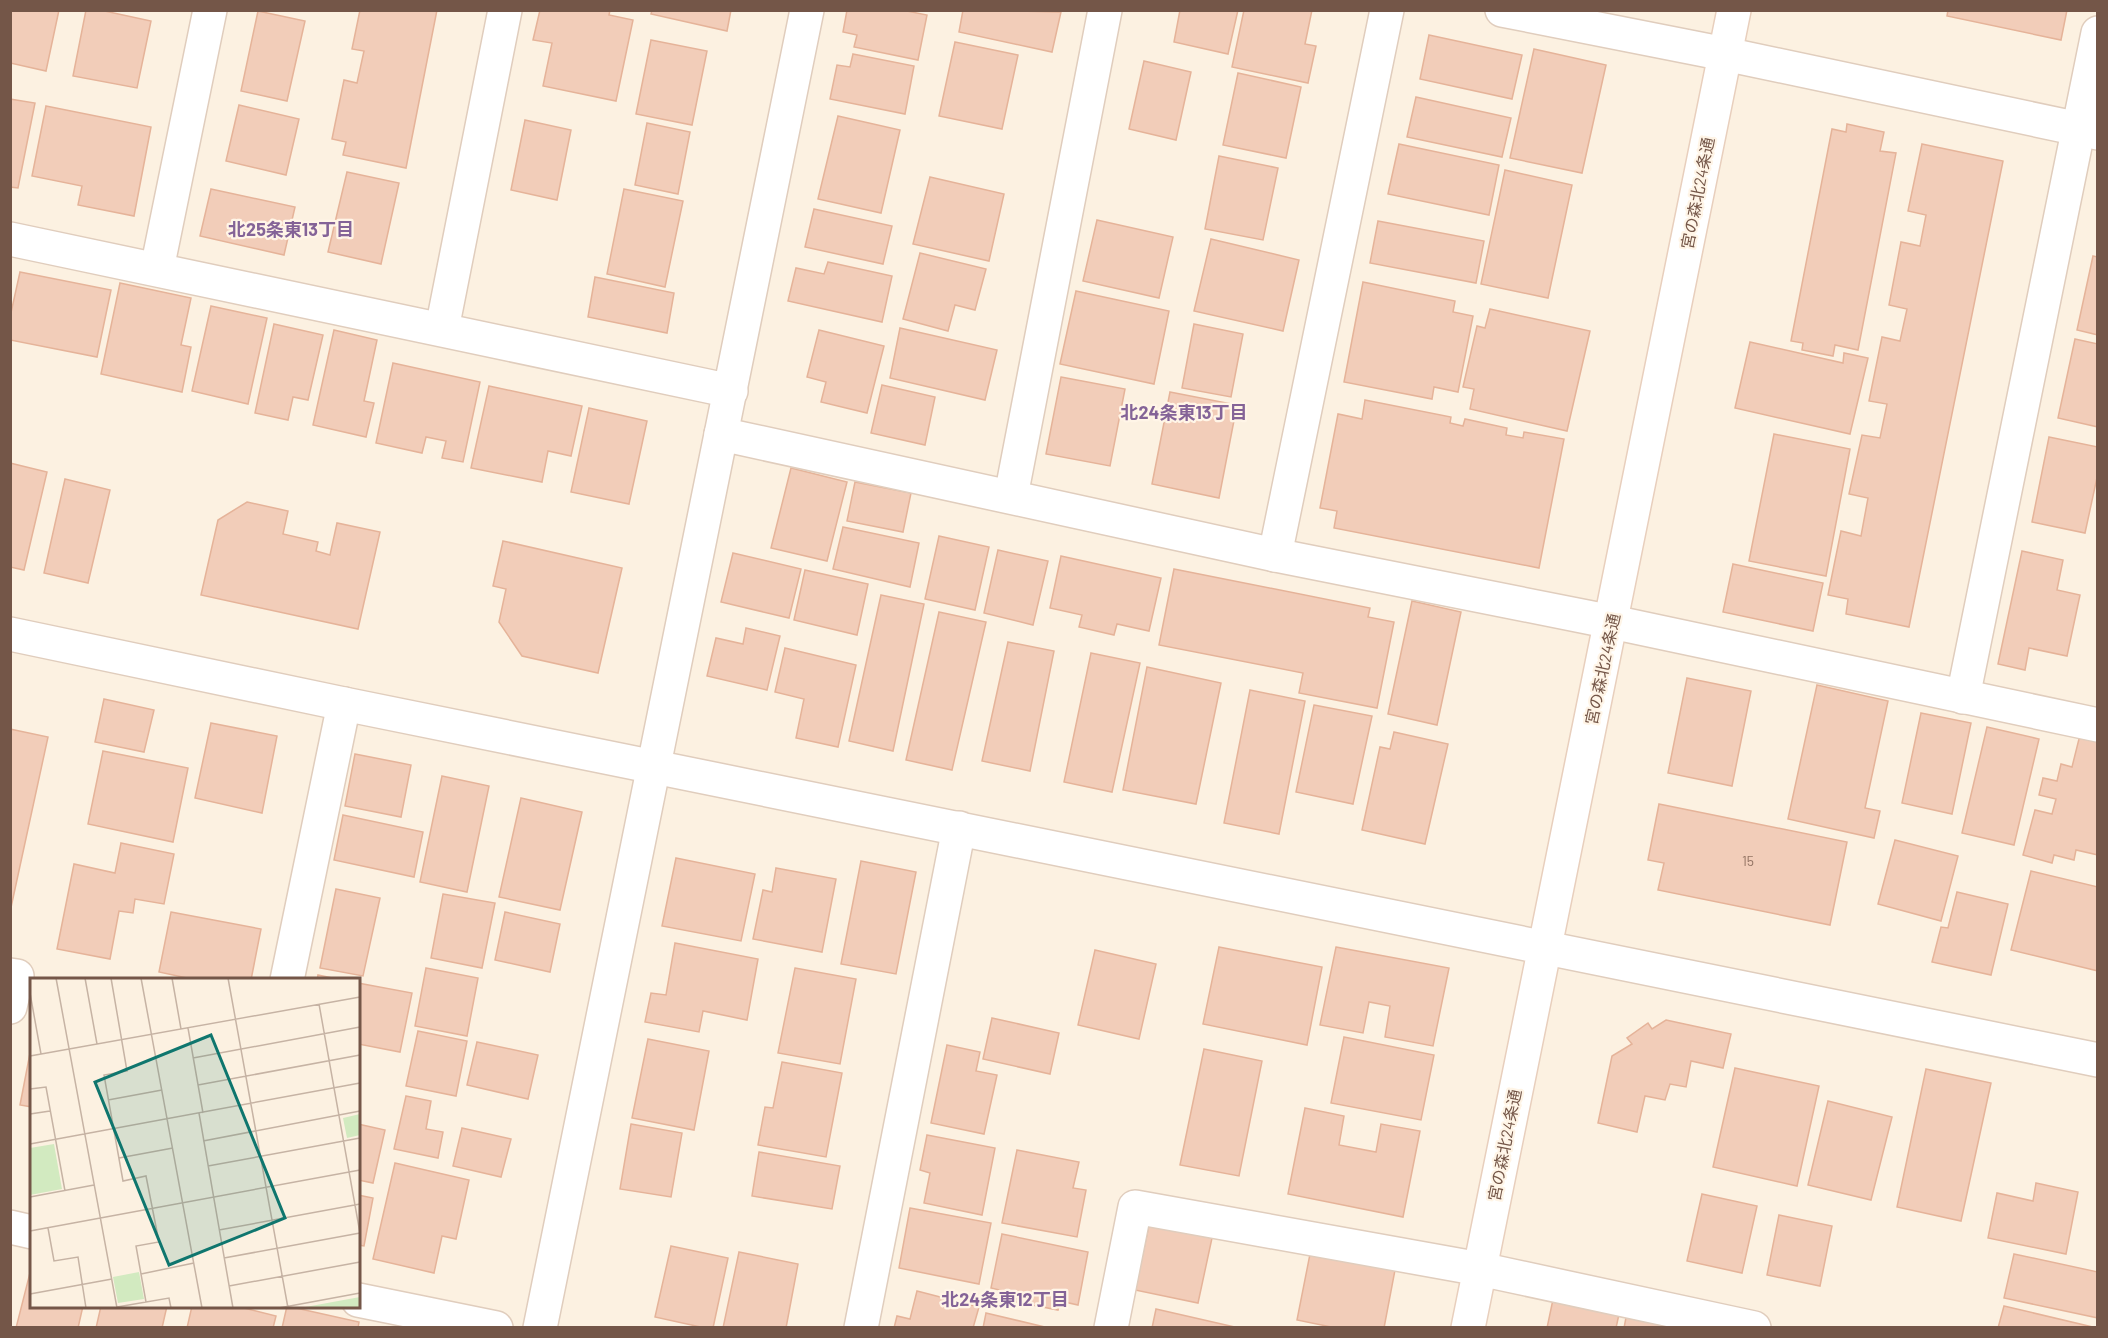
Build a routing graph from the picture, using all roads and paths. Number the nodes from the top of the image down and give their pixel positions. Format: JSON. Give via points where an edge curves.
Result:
{"nodes":[{"id":1,"x":210,"y":10,"type":"edge"},
{"id":2,"x":506,"y":10,"type":"edge"},
{"id":3,"x":807,"y":10,"type":"edge"},
{"id":4,"x":1105,"y":10,"type":"edge"},
{"id":5,"x":1387,"y":10,"type":"edge"},
{"id":6,"x":1502,"y":10,"type":"edge"},
{"id":7,"x":1734,"y":10,"type":"edge"},
{"id":8,"x":2097,"y":33,"type":"edge"},
{"id":9,"x":1725,"y":54,"type":"junction"},
{"id":10,"x":2088,"y":131,"type":"edge"},
{"id":11,"x":10,"y":239,"type":"edge"},
{"id":12,"x":157,"y":269,"type":"junction"},
{"id":13,"x":442,"y":329,"type":"junction"},
{"id":14,"x":731,"y":391,"type":"junction"},
{"id":15,"x":721,"y":434,"type":"junction"},
{"id":16,"x":1011,"y":496,"type":"junction"},
{"id":17,"x":1275,"y":555,"type":"junction"},
{"id":18,"x":1611,"y":622,"type":"junction"},
{"id":19,"x":10,"y":634,"type":"edge"},
{"id":20,"x":1963,"y":697,"type":"junction"},
{"id":21,"x":344,"y":704,"type":"junction"},
{"id":22,"x":2097,"y":725,"type":"edge"},
{"id":23,"x":654,"y":766,"type":"junction"},
{"id":24,"x":958,"y":828,"type":"junction"},
{"id":25,"x":1545,"y":947,"type":"junction"},
{"id":26,"x":10,"y":975,"type":"edge"},
{"id":27,"x":287,"y":978,"type":"edge"},
{"id":28,"x":10,"y":1007,"type":"edge"},
{"id":29,"x":2097,"y":1060,"type":"edge"},
{"id":30,"x":10,"y":1227,"type":"edge"},
{"id":31,"x":30,"y":1232,"type":"edge"},
{"id":32,"x":1480,"y":1269,"type":"junction"},
{"id":33,"x":360,"y":1300,"type":"edge"},
{"id":34,"x":496,"y":1328,"type":"edge"},
{"id":35,"x":540,"y":1328,"type":"edge"},
{"id":36,"x":861,"y":1328,"type":"edge"},
{"id":37,"x":1111,"y":1328,"type":"edge"},
{"id":38,"x":1468,"y":1328,"type":"edge"},
{"id":39,"x":1754,"y":1328,"type":"edge"}],
"edges":[{"from":1,"to":12,"type":"street"},
{"from":2,"to":13,"type":"street"},
{"from":3,"to":14,"type":"street"},
{"from":4,"to":16,"type":"street"},
{"from":5,"to":17,"type":"street"},
{"from":6,"to":9,"type":"street"},
{"from":7,"to":9,"type":"street","name":"宮の森北24条通"},
{"from":8,"to":10,"type":"street"},
{"from":9,"to":10,"type":"street"},
{"from":9,"to":18,"type":"street","name":"宮の森北24条通"},
{"from":10,"to":20,"type":"street"},
{"from":11,"to":12,"type":"street"},
{"from":12,"to":13,"type":"street"},
{"from":13,"to":14,"type":"street"},
{"from":14,"to":15,"type":"street"},
{"from":15,"to":16,"type":"street"},
{"from":15,"to":23,"type":"street"},
{"from":16,"to":17,"type":"street"},
{"from":17,"to":18,"type":"street"},
{"from":18,"to":20,"type":"street"},
{"from":18,"to":25,"type":"street","name":"宮の森北24条通"},
{"from":19,"to":21,"type":"street"},
{"from":20,"to":22,"type":"street"},
{"from":21,"to":23,"type":"street"},
{"from":21,"to":27,"type":"street"},
{"from":23,"to":24,"type":"street"},
{"from":23,"to":35,"type":"street"},
{"from":24,"to":25,"type":"street"},
{"from":24,"to":36,"type":"street"},
{"from":25,"to":29,"type":"street"},
{"from":25,"to":32,"type":"street","name":"宮の森北24条通"},
{"from":26,"to":28,"type":"street","via":[[17,976]]},
{"from":30,"to":31,"type":"street"},
{"from":32,"to":37,"type":"street","via":[[1136,1207]]},
{"from":32,"to":38,"type":"street","name":"宮の森北24条通"},
{"from":32,"to":39,"type":"street"},
{"from":33,"to":34,"type":"street"}]}
